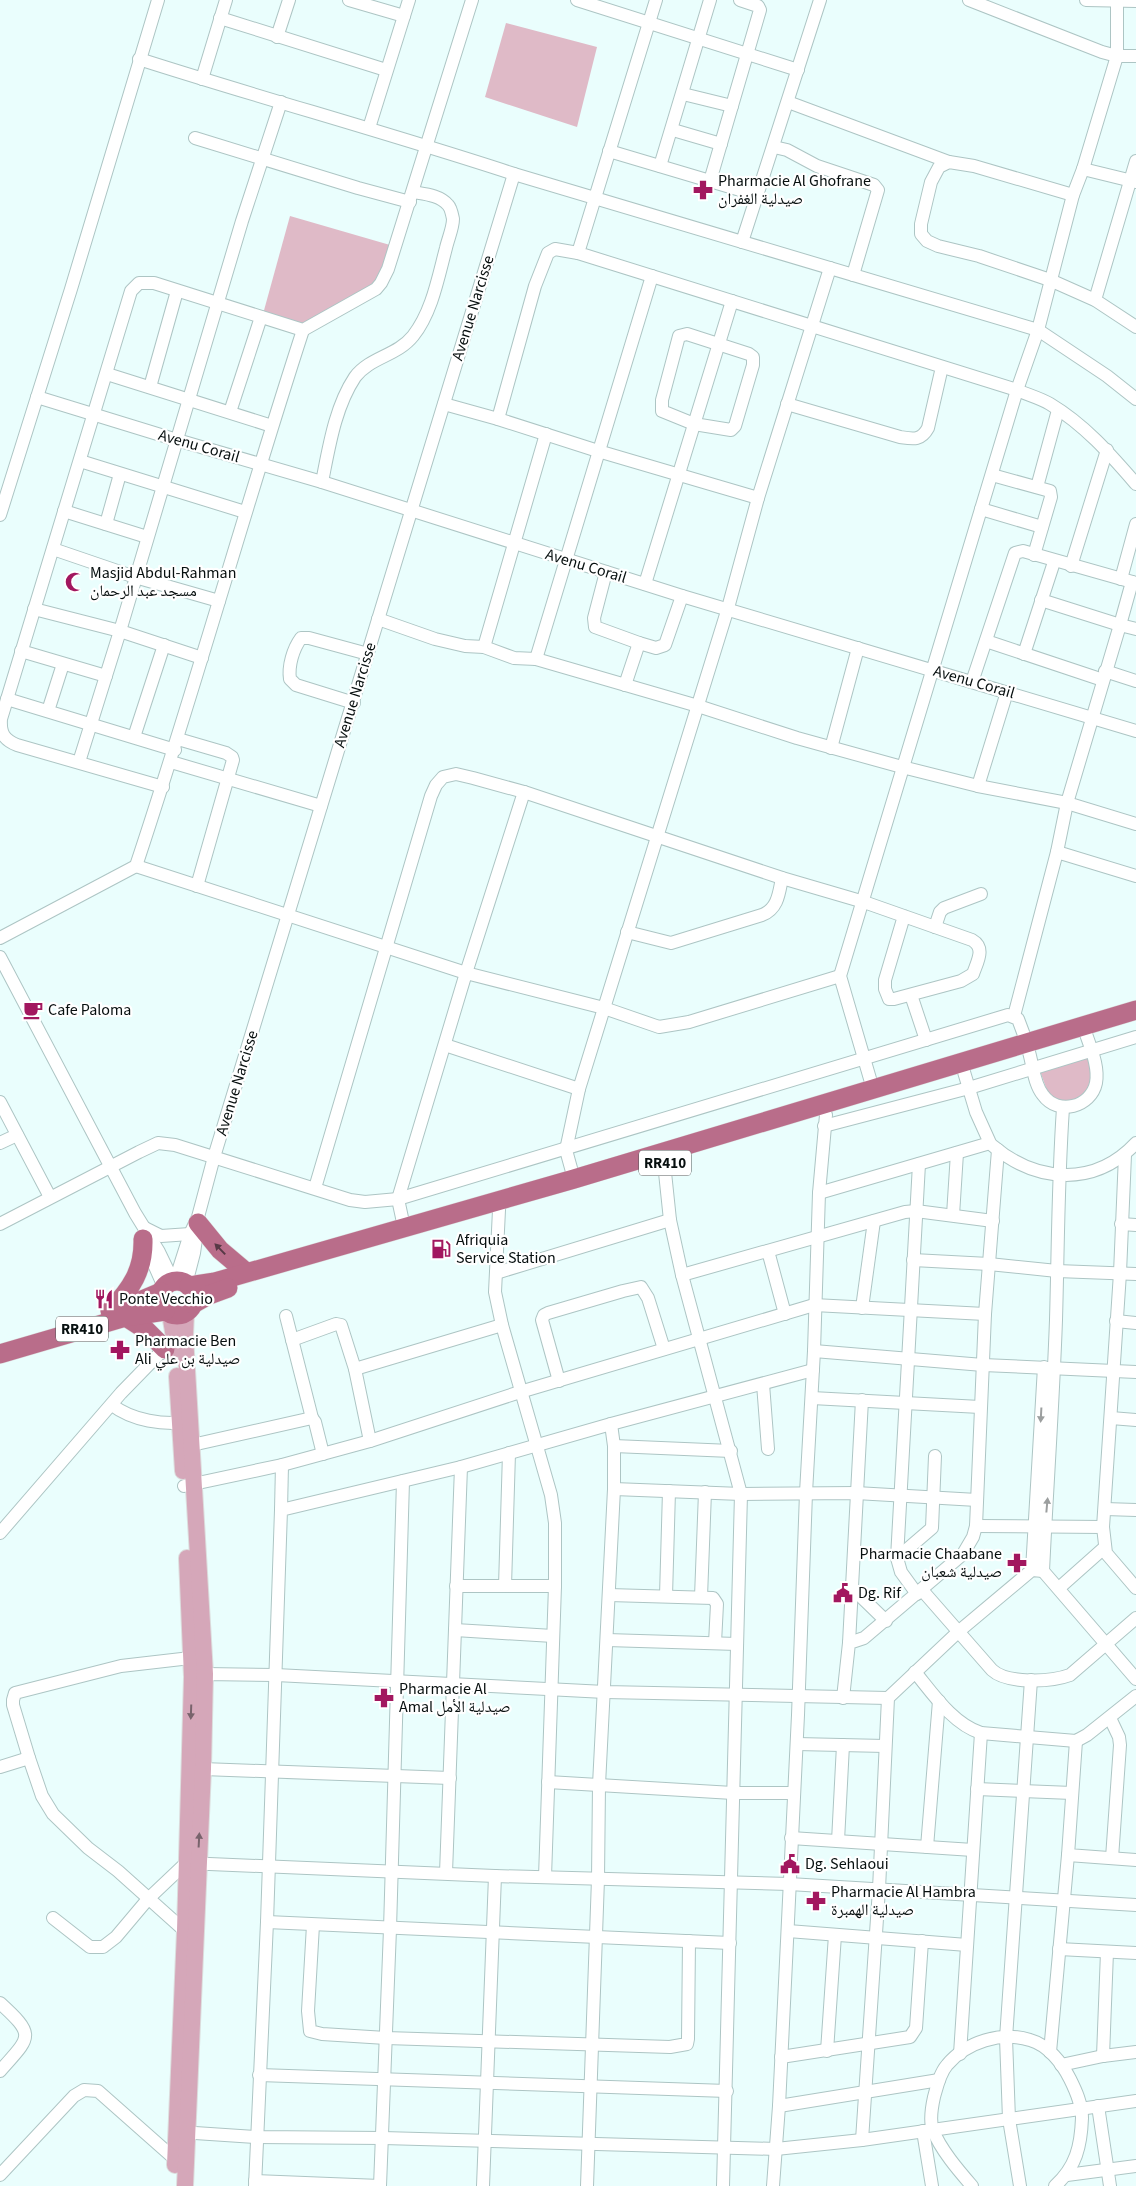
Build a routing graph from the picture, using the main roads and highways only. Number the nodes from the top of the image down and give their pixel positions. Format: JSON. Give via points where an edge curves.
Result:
{"nodes":[{"id":1,"x":1136,"y":1010,"type":"edge"},
{"id":2,"x":1136,"y":1019,"type":"edge"},
{"id":3,"x":1030,"y":1054,"type":"junction"},
{"id":4,"x":195,"y":1224,"type":"road end"},
{"id":5,"x":143,"y":1233,"type":"road end"},
{"id":6,"x":246,"y":1272,"type":"junction"},
{"id":7,"x":176,"y":1295,"type":"junction"},
{"id":8,"x":118,"y":1314,"type":"junction"},
{"id":9,"x":0,"y":1344,"type":"edge"},
{"id":10,"x":170,"y":1347,"type":"junction"},
{"id":11,"x":0,"y":1354,"type":"edge"},
{"id":12,"x":185,"y":1422,"type":"junction"},
{"id":13,"x":189,"y":1486,"type":"junction"},
{"id":14,"x":198,"y":1676,"type":"junction"},
{"id":15,"x":192,"y":1864,"type":"junction"},
{"id":16,"x":181,"y":2161,"type":"junction"},
{"id":17,"x":175,"y":2186,"type":"edge"},
{"id":18,"x":185,"y":2186,"type":"edge"}],
"edges":[{"from":1,"to":3,"type":"highway","number":"RR410"},
{"from":2,"to":3,"type":"highway","number":"RR410","via":[[1089,1043]]},
{"from":3,"to":6,"type":"highway","number":"RR410","via":[[873,1089],[574,1179]]},
{"from":3,"to":7,"type":"highway","number":"RR410","via":[[967,1080],[664,1163],[209,1295]]},
{"from":6,"to":4,"type":"highway","one_way":true},
{"from":5,"to":8,"type":"highway","via":[[137,1275]]},
{"from":6,"to":7,"type":"highway","number":"RR410"},
{"from":7,"to":8,"type":"highway","number":"RR410"},
{"from":7,"to":10,"type":"main road"},
{"from":7,"to":12,"type":"main road","via":[[185,1336]]},
{"from":8,"to":9,"type":"highway","number":"RR410"},
{"from":8,"to":10,"type":"highway"},
{"from":8,"to":11,"type":"highway","number":"RR410"},
{"from":10,"to":12,"type":"main road"},
{"from":12,"to":13,"type":"main road"},
{"from":12,"to":13,"type":"main road","via":[[192,1445]]},
{"from":13,"to":14,"type":"main road"},
{"from":14,"to":15,"type":"main road","one_way":true},
{"from":15,"to":14,"type":"main road","one_way":true,"via":[[203,1769]]},
{"from":15,"to":16,"type":"main road"},
{"from":16,"to":17,"type":"main road"},
{"from":16,"to":18,"type":"main road"}]}
